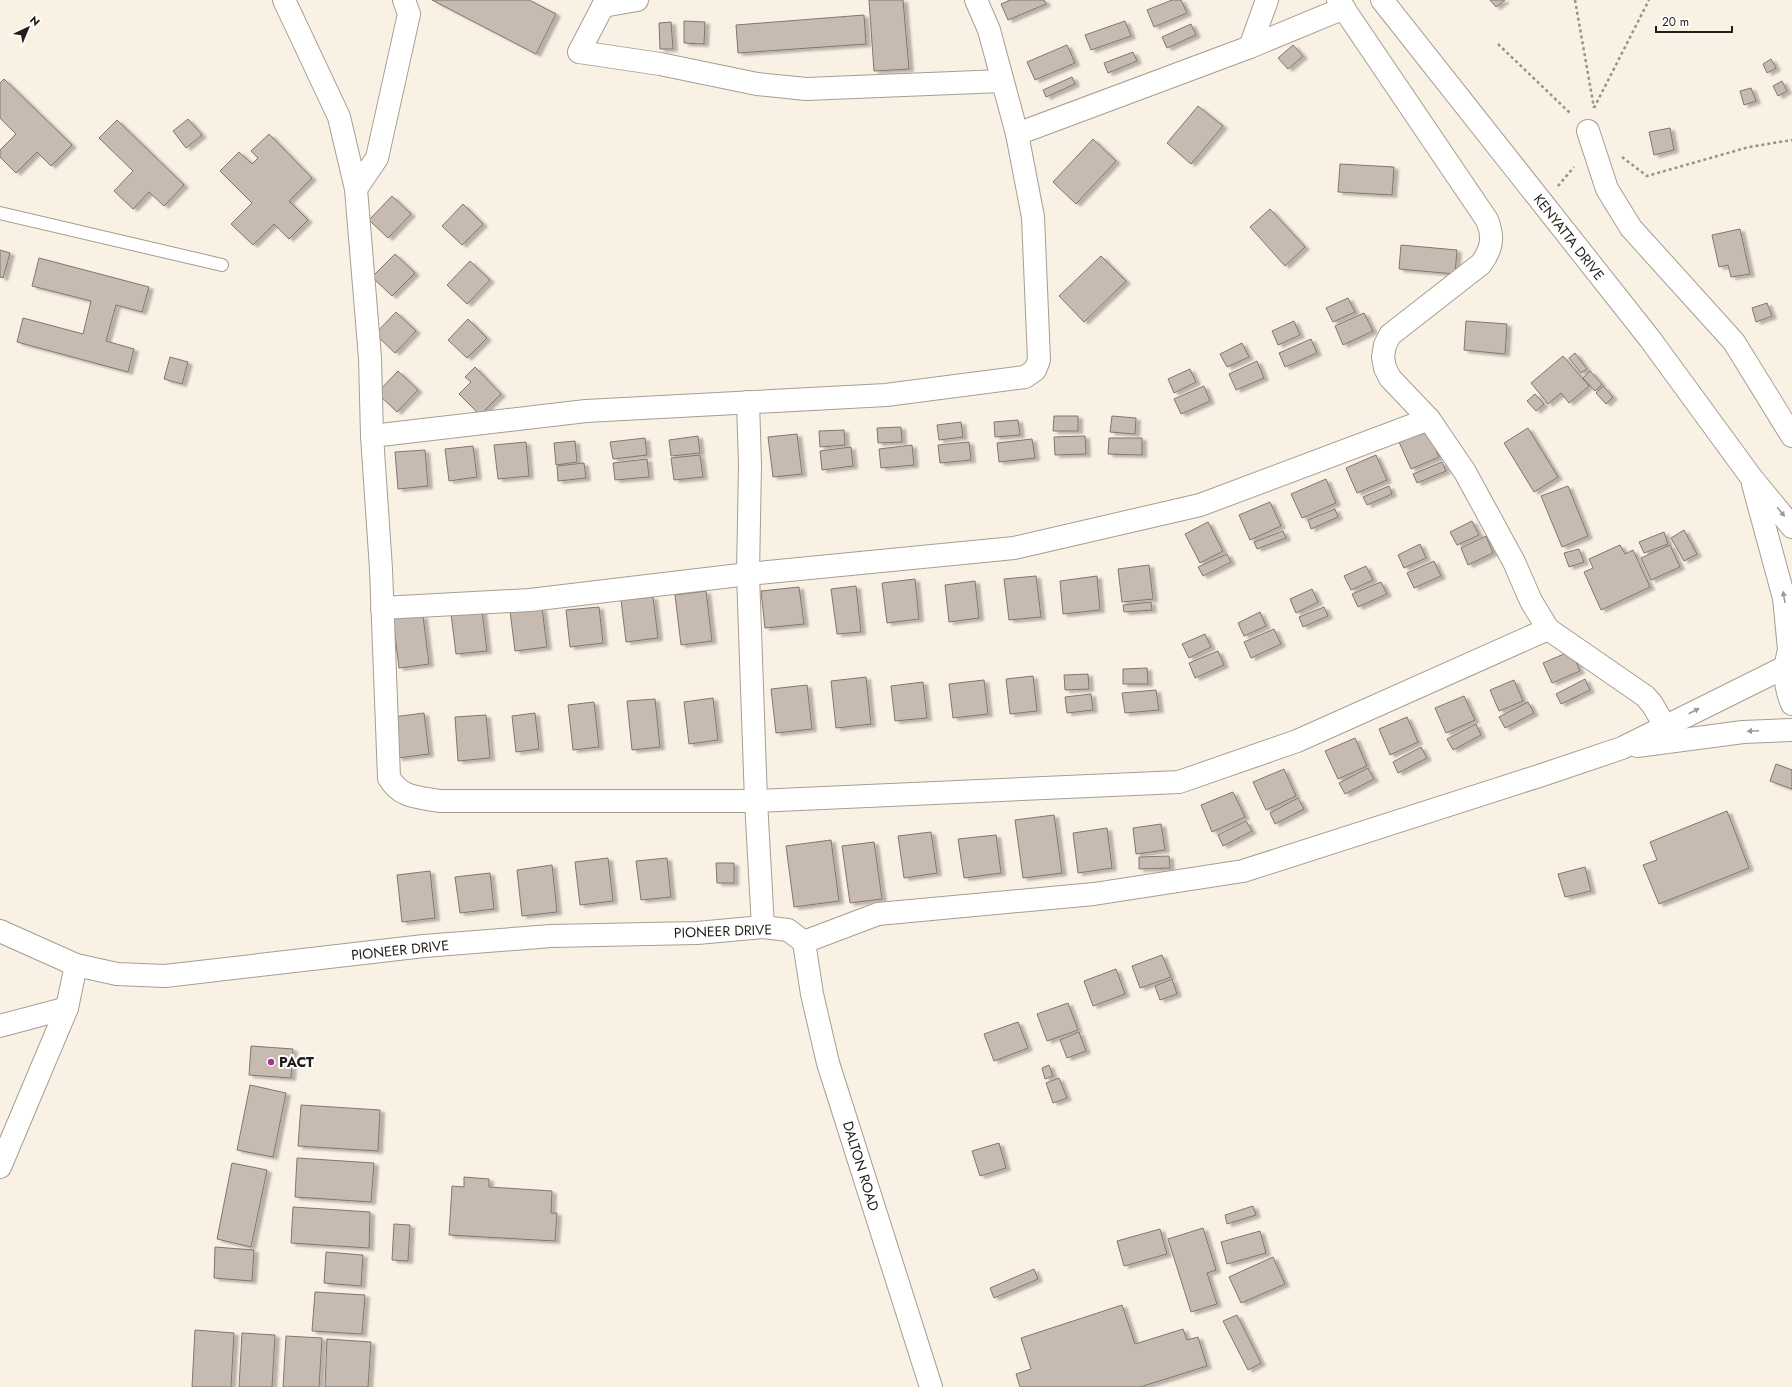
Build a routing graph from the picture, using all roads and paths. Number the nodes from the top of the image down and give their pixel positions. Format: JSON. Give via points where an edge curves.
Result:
{"nodes":[{"id":1,"x":284,"y":0,"type":"edge"},
{"id":2,"x":404,"y":0,"type":"edge"},
{"id":3,"x":637,"y":0,"type":"edge"},
{"id":4,"x":976,"y":0,"type":"edge"},
{"id":5,"x":1267,"y":0,"type":"edge"},
{"id":6,"x":1382,"y":0,"type":"edge"},
{"id":7,"x":1649,"y":0,"type":"edge"},
{"id":8,"x":601,"y":3,"type":"edge"},
{"id":9,"x":1341,"y":4,"type":"edge"},
{"id":10,"x":1498,"y":44,"type":"dead end"},
{"id":11,"x":1250,"y":47,"type":"junction"},
{"id":12,"x":1002,"y":81,"type":"junction"},
{"id":13,"x":1594,"y":108,"type":"dead end"},
{"id":14,"x":1588,"y":131,"type":"joint"},
{"id":15,"x":1017,"y":134,"type":"junction"},
{"id":16,"x":1792,"y":140,"type":"edge"},
{"id":17,"x":1618,"y":154,"type":"dead end"},
{"id":18,"x":356,"y":190,"type":"junction"},
{"id":19,"x":0,"y":213,"type":"edge"},
{"id":20,"x":222,"y":265,"type":"dead end"},
{"id":21,"x":748,"y":402,"type":"junction"},
{"id":22,"x":1429,"y":419,"type":"junction"},
{"id":23,"x":372,"y":436,"type":"junction"},
{"id":24,"x":1792,"y":436,"type":"edge"},
{"id":25,"x":1751,"y":477,"type":"junction"},
{"id":26,"x":1792,"y":527,"type":"edge"},
{"id":27,"x":748,"y":574,"type":"junction"},
{"id":28,"x":382,"y":608,"type":"junction"},
{"id":29,"x":1548,"y":629,"type":"junction"},
{"id":30,"x":1789,"y":654,"type":"edge"},
{"id":31,"x":1792,"y":704,"type":"edge"},
{"id":32,"x":1665,"y":726,"type":"junction"},
{"id":33,"x":1792,"y":730,"type":"edge"},
{"id":34,"x":1622,"y":748,"type":"junction"},
{"id":35,"x":756,"y":801,"type":"junction"},
{"id":36,"x":764,"y":927,"type":"junction"},
{"id":37,"x":0,"y":931,"type":"edge"},
{"id":38,"x":804,"y":942,"type":"junction"},
{"id":39,"x":76,"y":965,"type":"junction"},
{"id":40,"x":67,"y":1008,"type":"junction"},
{"id":41,"x":0,"y":1026,"type":"edge"},
{"id":42,"x":0,"y":1167,"type":"edge"},
{"id":43,"x":931,"y":1387,"type":"edge"}],
"edges":[{"from":1,"to":18,"type":"street","via":[[339,117]]},
{"from":2,"to":18,"type":"street","via":[[409,14],[377,158]]},
{"from":3,"to":8,"type":"street"},
{"from":4,"to":12,"type":"street","via":[[990,30]]},
{"from":5,"to":11,"type":"street"},
{"from":6,"to":25,"type":"street","name":"KENYATTA DRIVE","via":[[1650,339]]},
{"from":7,"to":13,"type":"path"},
{"from":8,"to":12,"type":"street","via":[[579,52],[660,64],[757,84],[806,89]]},
{"from":9,"to":11,"type":"street"},
{"from":9,"to":22,"type":"street","via":[[1487,220],[1491,231],[1492,243],[1488,255],[1481,264],[1398,327],[1385,345],[1384,362],[1390,378]]},
{"from":10,"to":14,"type":"path"},
{"from":11,"to":15,"type":"street"},
{"from":12,"to":15,"type":"street"},
{"from":14,"to":24,"type":"street","via":[[1607,189],[1631,228],[1734,342]]},
{"from":15,"to":21,"type":"street","via":[[1033,217],[1039,360],[1035,370],[1025,377],[886,395]]},
{"from":16,"to":17,"type":"path","via":[[1749,147],[1647,176]]},
{"from":18,"to":23,"type":"street","via":[[370,358]]},
{"from":19,"to":20,"type":"lane"},
{"from":21,"to":23,"type":"street","via":[[586,411]]},
{"from":21,"to":27,"type":"street"},
{"from":22,"to":27,"type":"street","via":[[1200,505],[1014,548]]},
{"from":22,"to":29,"type":"street","via":[[1465,472]]},
{"from":23,"to":28,"type":"street"},
{"from":25,"to":26,"type":"street","name":"KENYATTA DRIVE","one_way":true},
{"from":30,"to":25,"type":"street","one_way":true,"via":[[1784,598]]},
{"from":27,"to":28,"type":"street","via":[[530,600]]},
{"from":27,"to":35,"type":"street"},
{"from":28,"to":35,"type":"street","via":[[388,778],[395,789],[407,795],[440,801]]},
{"from":29,"to":32,"type":"street","via":[[1641,693],[1652,704]]},
{"from":29,"to":35,"type":"street","via":[[1297,741],[1179,782]]},
{"from":30,"to":31,"type":"street","via":[[1785,685]]},
{"from":32,"to":30,"type":"street","one_way":true},
{"from":32,"to":34,"type":"street"},
{"from":33,"to":34,"type":"street","one_way":true,"via":[[1743,732]]},
{"from":34,"to":38,"type":"street","via":[[1243,871],[1094,894],[878,914]]},
{"from":35,"to":36,"type":"street"},
{"from":36,"to":38,"type":"street","name":"PIONEER DRIVE","via":[[788,930]]},
{"from":36,"to":39,"type":"street","name":"PIONEER DRIVE","via":[[697,933],[543,936],[424,946],[165,976],[117,974]]},
{"from":37,"to":39,"type":"street","name":"PIONEER DRIVE"},
{"from":38,"to":43,"type":"street","name":"DALTON ROAD","via":[[812,994],[828,1062]]},
{"from":39,"to":40,"type":"street"},
{"from":40,"to":41,"type":"street"},
{"from":40,"to":42,"type":"street"}]}
